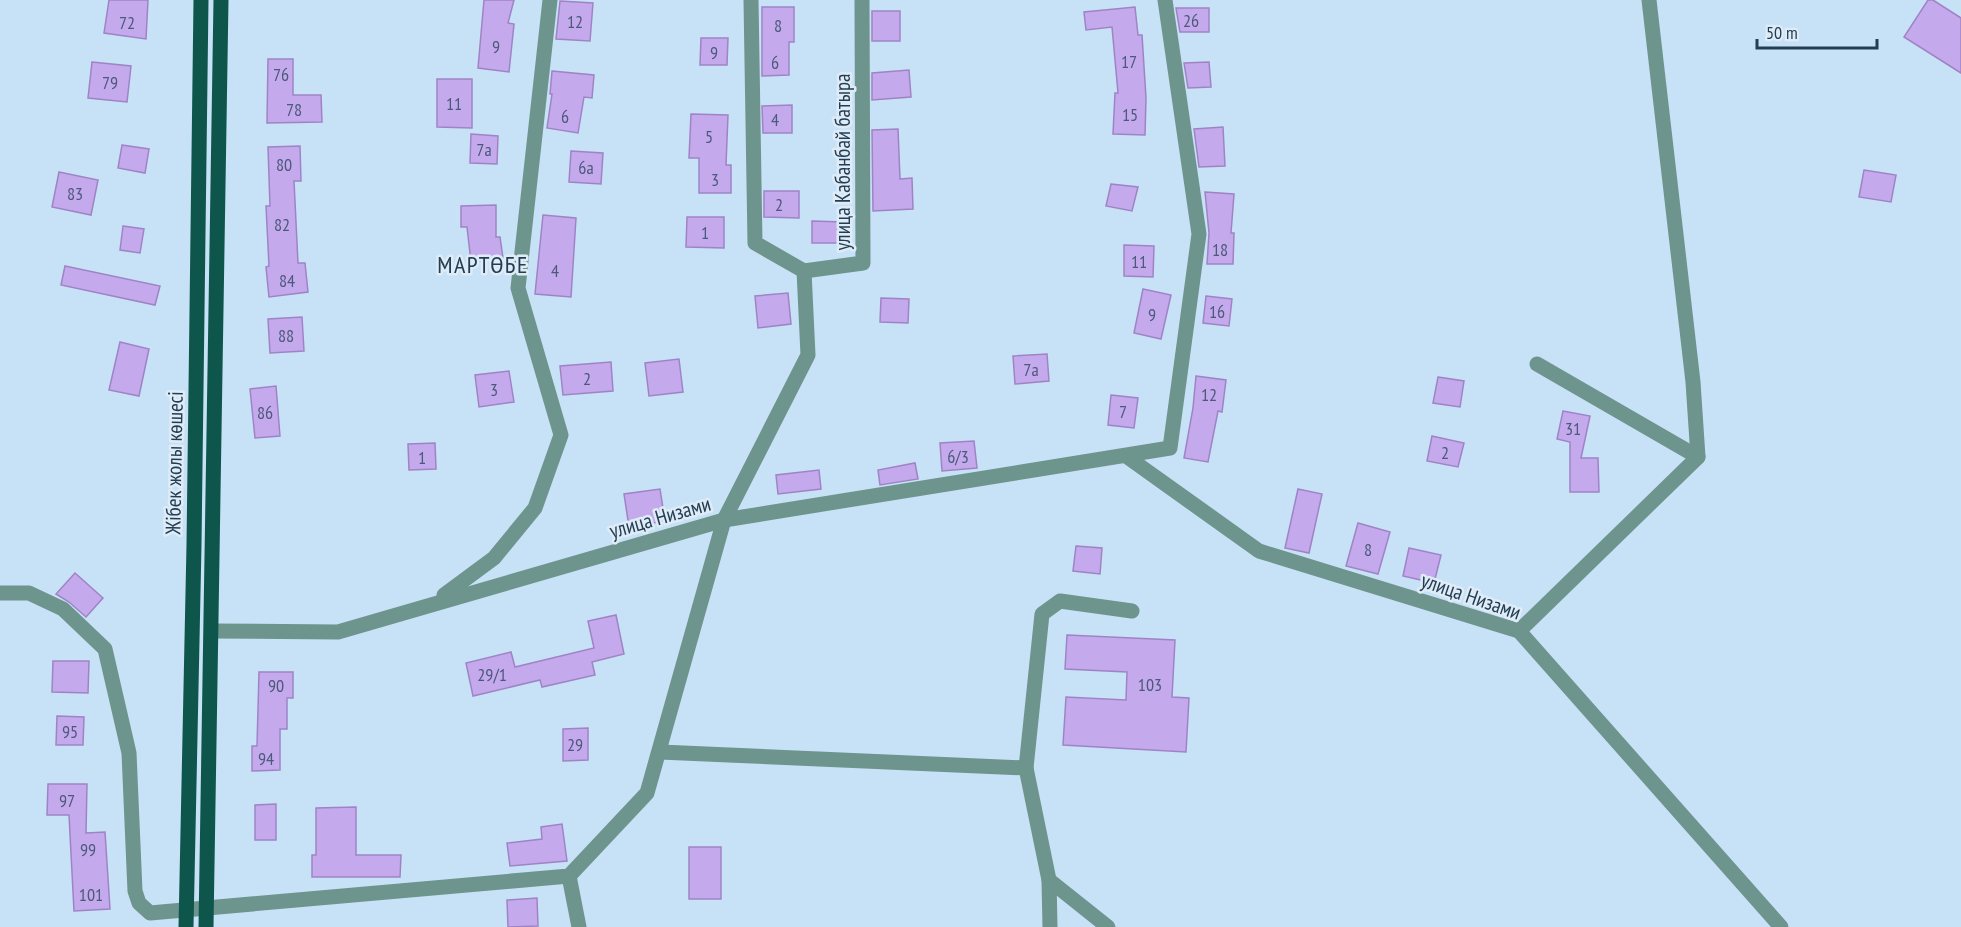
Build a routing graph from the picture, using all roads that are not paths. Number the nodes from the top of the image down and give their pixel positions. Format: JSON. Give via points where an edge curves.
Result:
{"nodes":[{"id":1,"x":201,"y":0,"type":"edge"},
{"id":2,"x":221,"y":0,"type":"edge"},
{"id":3,"x":550,"y":0,"type":"edge"},
{"id":4,"x":751,"y":0,"type":"edge"},
{"id":5,"x":862,"y":0,"type":"edge"},
{"id":6,"x":1164,"y":0,"type":"edge"},
{"id":7,"x":1649,"y":0,"type":"edge"},
{"id":8,"x":804,"y":271,"type":"junction"},
{"id":9,"x":1537,"y":364,"type":"dead end"},
{"id":10,"x":1126,"y":456,"type":"junction"},
{"id":11,"x":1698,"y":457,"type":"junction"},
{"id":12,"x":724,"y":520,"type":"junction"},
{"id":13,"x":0,"y":593,"type":"edge"},
{"id":14,"x":435,"y":602,"type":"junction"},
{"id":15,"x":1132,"y":611,"type":"dead end"},
{"id":16,"x":212,"y":631,"type":"junction"},
{"id":17,"x":1519,"y":631,"type":"junction"},
{"id":18,"x":660,"y":752,"type":"junction"},
{"id":19,"x":1026,"y":768,"type":"junction"},
{"id":20,"x":570,"y":876,"type":"junction"},
{"id":21,"x":1049,"y":880,"type":"junction"},
{"id":22,"x":207,"y":907,"type":"junction"},
{"id":23,"x":186,"y":919,"type":"edge"},
{"id":24,"x":206,"y":927,"type":"edge"},
{"id":25,"x":579,"y":927,"type":"edge"},
{"id":26,"x":1050,"y":927,"type":"edge"},
{"id":27,"x":1108,"y":927,"type":"edge"},
{"id":28,"x":1781,"y":927,"type":"edge"}],
"edges":[{"from":1,"to":23,"type":"main road","name":"Жібек жолы көшесі"},
{"from":2,"to":16,"type":"main road","name":"Жібек жолы көшесі"},
{"from":3,"to":14,"type":"street","via":[[518,288],[561,435],[536,508],[494,558]]},
{"from":4,"to":8,"type":"street","via":[[755,243]]},
{"from":5,"to":8,"type":"street","name":"улица Кабанбай батыра","via":[[863,263]]},
{"from":6,"to":10,"type":"street","name":"улица Низами","via":[[1199,234],[1170,448]]},
{"from":7,"to":11,"type":"street","via":[[1693,382]]},
{"from":8,"to":12,"type":"street","via":[[808,355]]},
{"from":9,"to":11,"type":"street"},
{"from":10,"to":12,"type":"street","name":"улица Низами"},
{"from":10,"to":17,"type":"street","name":"улица Низами","via":[[1260,551]]},
{"from":11,"to":17,"type":"street"},
{"from":12,"to":14,"type":"street","name":"улица Низами"},
{"from":12,"to":18,"type":"street"},
{"from":13,"to":23,"type":"street","via":[[29,593],[63,609],[105,649],[129,753],[135,891],[139,903],[150,913]]},
{"from":14,"to":16,"type":"street","name":"улица Низами","via":[[338,632]]},
{"from":15,"to":19,"type":"street","via":[[1060,601],[1042,614]]},
{"from":16,"to":22,"type":"main road","name":"Жібек жолы көшесі"},
{"from":17,"to":28,"type":"street","name":"улица Низами"},
{"from":18,"to":19,"type":"street"},
{"from":18,"to":20,"type":"street","via":[[647,793]]},
{"from":19,"to":21,"type":"street"},
{"from":20,"to":22,"type":"street"},
{"from":20,"to":25,"type":"street"},
{"from":21,"to":26,"type":"street"},
{"from":21,"to":27,"type":"street"},
{"from":22,"to":23,"type":"street"},
{"from":22,"to":24,"type":"main road","name":"Жібек жолы көшесі"}]}
